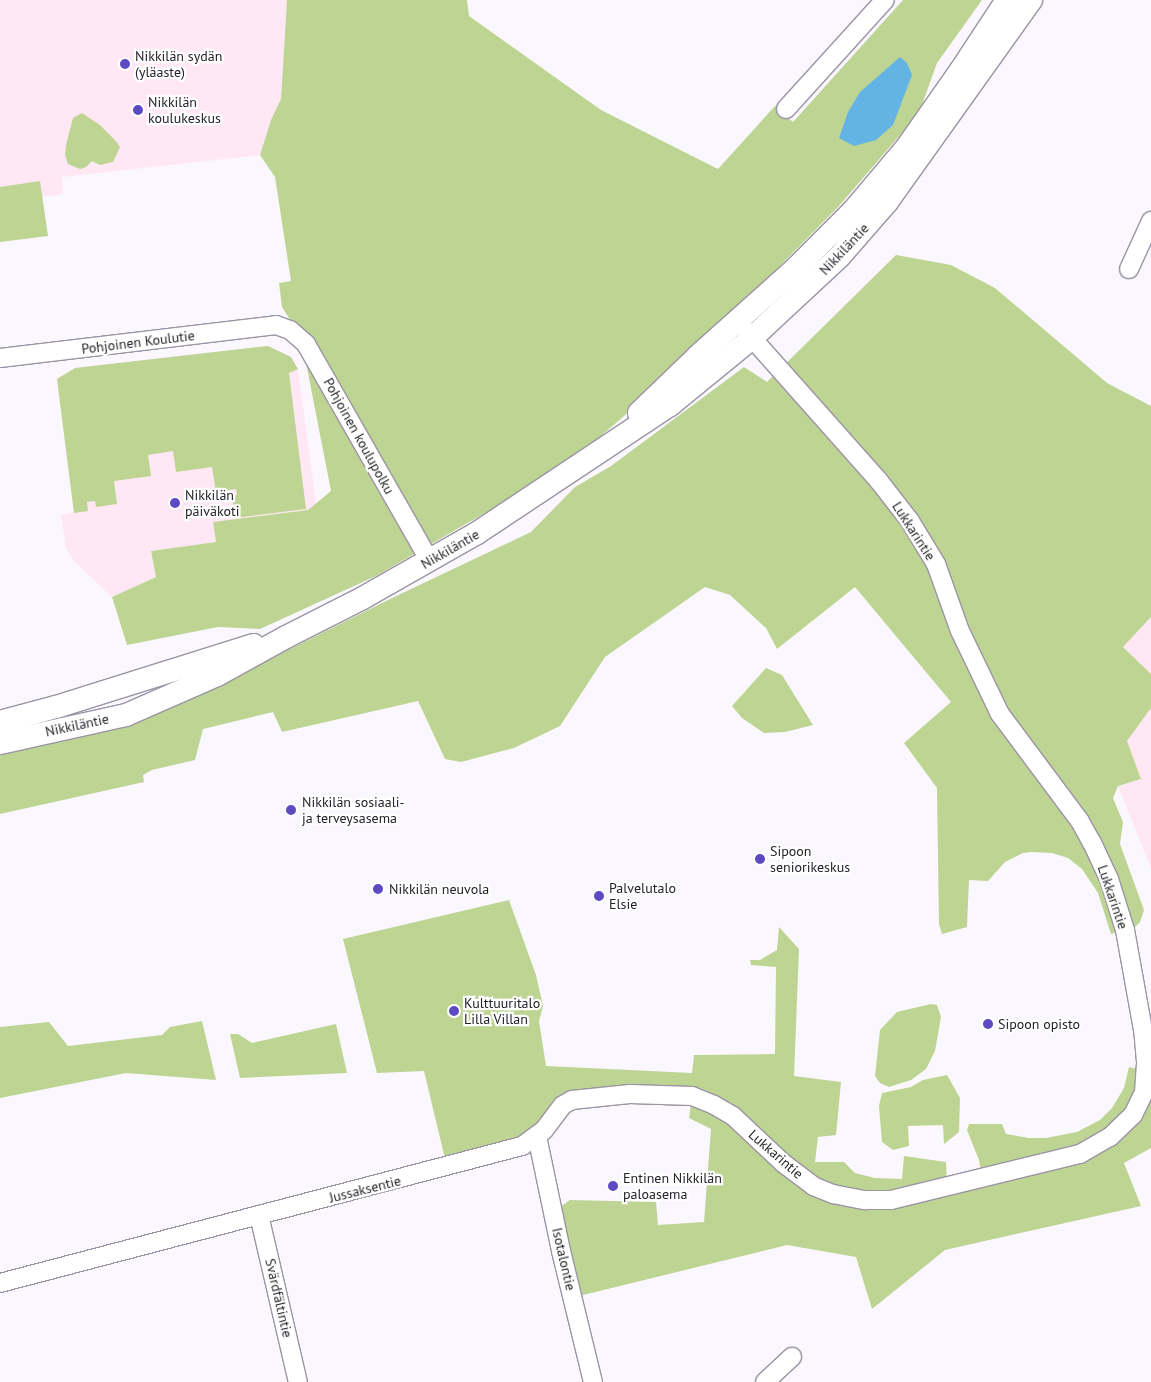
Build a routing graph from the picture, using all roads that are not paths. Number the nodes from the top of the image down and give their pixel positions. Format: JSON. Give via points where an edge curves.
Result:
{"nodes":[{"id":1,"x":885,"y":0,"type":"edge"},
{"id":2,"x":1007,"y":0,"type":"edge"},
{"id":3,"x":1031,"y":0,"type":"edge"},
{"id":4,"x":786,"y":109,"type":"dead end"},
{"id":5,"x":1151,"y":221,"type":"edge"},
{"id":6,"x":1129,"y":269,"type":"dead end"},
{"id":7,"x":276,"y":325,"type":"joint"},
{"id":8,"x":745,"y":330,"type":"junction"},
{"id":9,"x":0,"y":358,"type":"edge"},
{"id":10,"x":430,"y":561,"type":"junction"},
{"id":11,"x":286,"y":636,"type":"junction"},
{"id":12,"x":0,"y":722,"type":"edge"},
{"id":13,"x":0,"y":743,"type":"edge"},
{"id":14,"x":714,"y":1105,"type":"joint"},
{"id":15,"x":537,"y":1136,"type":"junction"},
{"id":16,"x":259,"y":1215,"type":"junction"},
{"id":17,"x":0,"y":1283,"type":"edge"},
{"id":18,"x":792,"y":1357,"type":"dead end"},
{"id":19,"x":298,"y":1382,"type":"edge"},
{"id":20,"x":593,"y":1382,"type":"edge"},
{"id":21,"x":766,"y":1382,"type":"edge"}],
"edges":[{"from":1,"to":4,"type":"street"},
{"from":2,"to":8,"type":"street","name":"Nikkiläntie","via":[[907,147]]},
{"from":3,"to":8,"type":"street","name":"Nikkiläntie","via":[[887,202],[839,257]]},
{"from":5,"to":6,"type":"street"},
{"from":7,"to":9,"type":"street","name":"Pohjoinen Koulutie"},
{"from":7,"to":10,"type":"street","name":"Pohjoinen koulupolku","via":[[290,330],[306,344]]},
{"from":8,"to":10,"type":"street","name":"Nikkiläntie","via":[[698,356],[605,446]]},
{"from":8,"to":14,"type":"street","name":"Lukkarintie","via":[[879,481],[910,521],[936,564],[960,631],[1000,714],[1079,820],[1109,879],[1125,930],[1146,1062],[1144,1092],[1134,1115],[1120,1130],[1092,1149],[891,1200],[865,1200],[833,1194],[813,1186],[733,1116]]},
{"from":10,"to":11,"type":"street","name":"Nikkiläntie"},
{"from":11,"to":12,"type":"street","name":"Nikkiläntie"},
{"from":11,"to":13,"type":"street","name":"Nikkiläntie","via":[[217,675],[126,715]]},
{"from":14,"to":15,"type":"street","name":"Jussaksentie","via":[[677,1094],[630,1094],[572,1100],[563,1105]]},
{"from":15,"to":16,"type":"street","name":"Jussaksentie","via":[[522,1146]]},
{"from":15,"to":20,"type":"street","name":"Isotalontie"},
{"from":16,"to":17,"type":"street","name":"Jussaksentie"},
{"from":16,"to":19,"type":"street","name":"Svärdfältintie"},
{"from":18,"to":21,"type":"street"}]}
